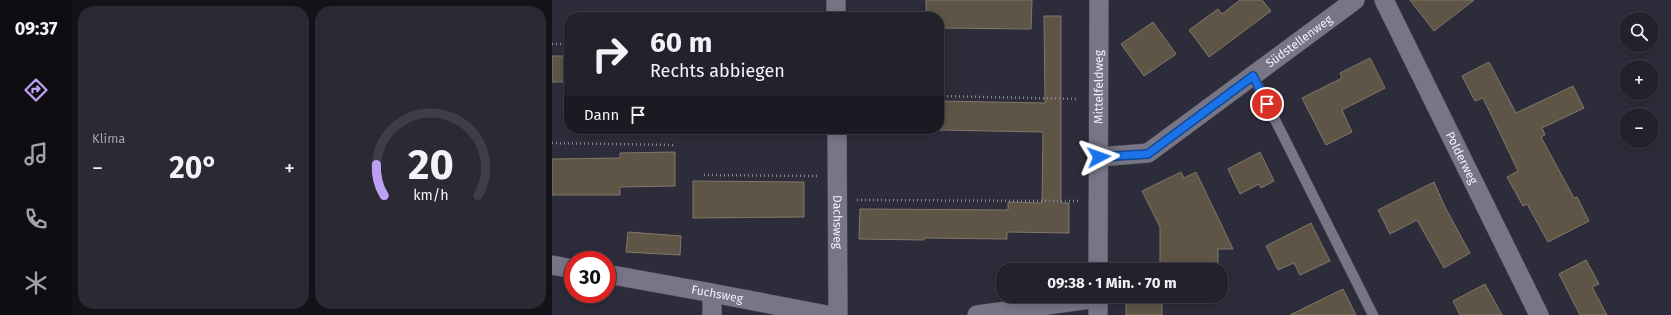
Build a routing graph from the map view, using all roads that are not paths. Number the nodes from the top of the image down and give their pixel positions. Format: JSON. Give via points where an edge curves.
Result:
{"nodes":[{"id":1,"x":836,"y":0,"type":"edge"},
{"id":2,"x":1099,"y":0,"type":"edge"},
{"id":3,"x":1354,"y":0,"type":"edge"},
{"id":4,"x":1384,"y":0,"type":"edge"},
{"id":5,"x":836,"y":12,"type":"edge"},
{"id":6,"x":1253,"y":76,"type":"junction"},
{"id":7,"x":837,"y":134,"type":"edge"},
{"id":8,"x":1099,"y":157,"type":"junction"},
{"id":9,"x":1098,"y":263,"type":"edge"},
{"id":10,"x":552,"y":265,"type":"edge"},
{"id":11,"x":564,"y":267,"type":"edge"},
{"id":12,"x":616,"y":276,"type":"edge"},
{"id":13,"x":712,"y":292,"type":"junction"},
{"id":14,"x":1098,"y":303,"type":"edge"},
{"id":15,"x":712,"y":315,"type":"edge"},
{"id":16,"x":827,"y":315,"type":"edge"},
{"id":17,"x":838,"y":315,"type":"edge"},
{"id":18,"x":977,"y":315,"type":"edge"},
{"id":19,"x":1373,"y":315,"type":"edge"},
{"id":20,"x":1540,"y":315,"type":"edge"}],
"edges":[{"from":1,"to":5,"type":"street"},
{"from":2,"to":8,"type":"street","name":"Mittelfeldweg"},
{"from":3,"to":6,"type":"street","name":"Südstellenweg"},
{"from":4,"to":20,"type":"street","name":"Polderweg"},
{"from":6,"to":8,"type":"street","name":"Südstellenweg","via":[[1148,154]]},
{"from":6,"to":19,"type":"lane"},
{"from":7,"to":17,"type":"street","name":"Dachsweg"},
{"from":8,"to":9,"type":"street","name":"Mittelfeldweg"},
{"from":10,"to":11,"type":"street"},
{"from":12,"to":13,"type":"street","name":"Fuchsweg"},
{"from":13,"to":15,"type":"street"},
{"from":13,"to":16,"type":"street","name":"Fuchsweg"},
{"from":14,"to":18,"type":"street"}]}
